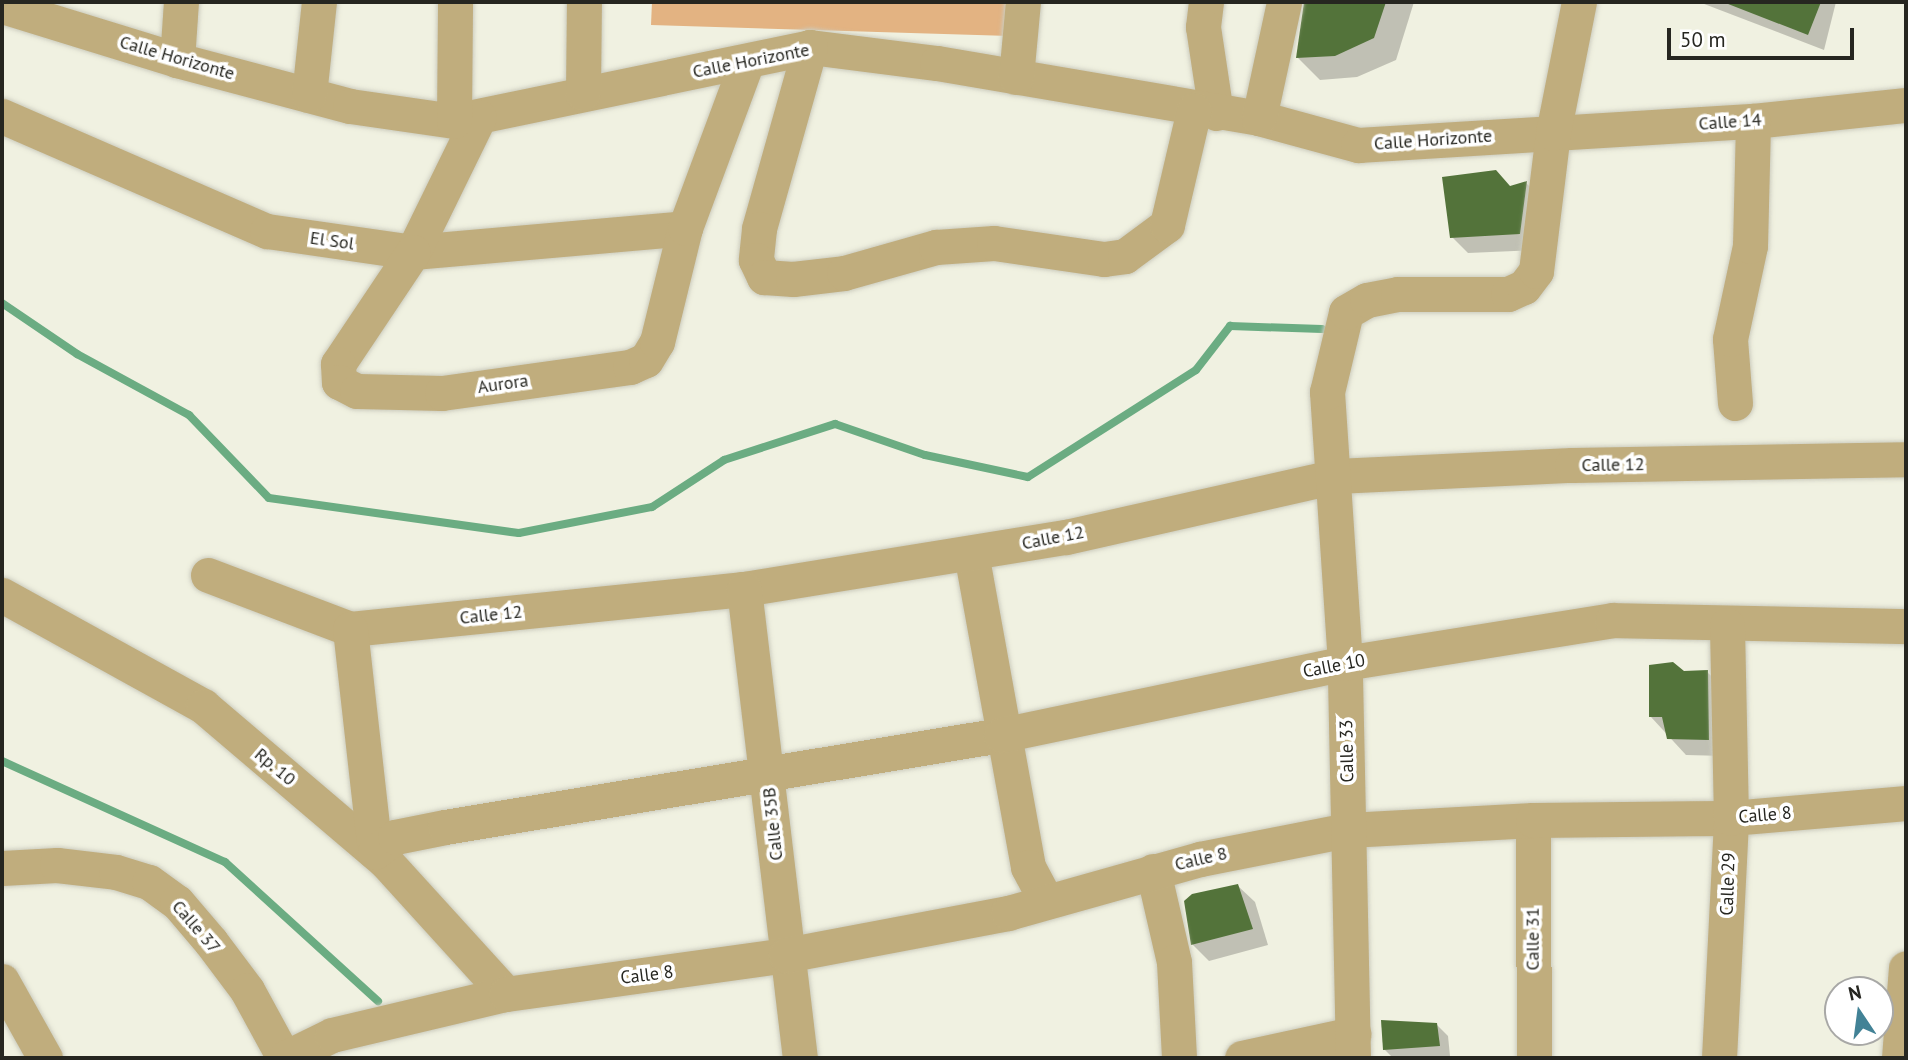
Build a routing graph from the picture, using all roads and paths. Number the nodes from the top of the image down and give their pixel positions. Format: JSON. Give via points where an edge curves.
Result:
{"nodes":[{"id":1,"x":181,"y":2,"type":"edge"},
{"id":2,"x":319,"y":2,"type":"edge"},
{"id":3,"x":455,"y":2,"type":"edge"},
{"id":4,"x":583,"y":2,"type":"edge"},
{"id":5,"x":1023,"y":2,"type":"edge"},
{"id":6,"x":1206,"y":2,"type":"edge"},
{"id":7,"x":1284,"y":2,"type":"edge"},
{"id":8,"x":1579,"y":2,"type":"edge"},
{"id":9,"x":2,"y":6,"type":"edge"},
{"id":10,"x":46,"y":10,"type":"edge"},
{"id":11,"x":810,"y":47,"type":"junction"},
{"id":12,"x":177,"y":60,"type":"junction"},
{"id":13,"x":747,"y":61,"type":"junction"},
{"id":14,"x":1016,"y":77,"type":"junction"},
{"id":15,"x":583,"y":93,"type":"junction"},
{"id":16,"x":309,"y":95,"type":"junction"},
{"id":17,"x":1906,"y":105,"type":"edge"},
{"id":18,"x":1205,"y":111,"type":"junction"},
{"id":19,"x":2,"y":116,"type":"edge"},
{"id":20,"x":1259,"y":118,"type":"junction"},
{"id":21,"x":466,"y":119,"type":"junction"},
{"id":22,"x":1753,"y":121,"type":"junction"},
{"id":23,"x":1553,"y":133,"type":"junction"},
{"id":24,"x":685,"y":228,"type":"junction"},
{"id":25,"x":413,"y":252,"type":"junction"},
{"id":26,"x":1735,"y":403,"type":"dead end"},
{"id":27,"x":1906,"y":459,"type":"edge"},
{"id":28,"x":1333,"y":460,"type":"junction"},
{"id":29,"x":971,"y":553,"type":"junction"},
{"id":30,"x":208,"y":575,"type":"dead end"},
{"id":31,"x":744,"y":589,"type":"junction"},
{"id":32,"x":2,"y":595,"type":"edge"},
{"id":33,"x":1727,"y":625,"type":"junction"},
{"id":34,"x":1906,"y":626,"type":"edge"},
{"id":35,"x":350,"y":629,"type":"junction"},
{"id":36,"x":1345,"y":663,"type":"junction"},
{"id":37,"x":1001,"y":735,"type":"junction"},
{"id":38,"x":768,"y":773,"type":"junction"},
{"id":39,"x":1906,"y":803,"type":"edge"},
{"id":40,"x":1731,"y":818,"type":"junction"},
{"id":41,"x":1533,"y":820,"type":"junction"},
{"id":42,"x":1348,"y":830,"type":"junction"},
{"id":43,"x":374,"y":852,"type":"junction"},
{"id":44,"x":2,"y":869,"type":"edge"},
{"id":45,"x":1153,"y":871,"type":"junction"},
{"id":46,"x":1046,"y":901,"type":"junction"},
{"id":47,"x":786,"y":955,"type":"junction"},
{"id":48,"x":1906,"y":968,"type":"edge"},
{"id":49,"x":1906,"y":980,"type":"edge"},
{"id":50,"x":2,"y":981,"type":"edge"},
{"id":51,"x":506,"y":994,"type":"junction"},
{"id":52,"x":1353,"y":1046,"type":"edge"},
{"id":53,"x":45,"y":1058,"type":"edge"},
{"id":54,"x":285,"y":1058,"type":"edge"},
{"id":55,"x":800,"y":1058,"type":"edge"},
{"id":56,"x":1179,"y":1058,"type":"edge"},
{"id":57,"x":1242,"y":1058,"type":"edge"},
{"id":58,"x":1534,"y":1058,"type":"edge"},
{"id":59,"x":1719,"y":1058,"type":"edge"},
{"id":60,"x":1899,"y":1058,"type":"edge"}],
"edges":[{"from":1,"to":12,"type":"street"},
{"from":2,"to":16,"type":"street"},
{"from":3,"to":21,"type":"street"},
{"from":4,"to":15,"type":"street"},
{"from":5,"to":14,"type":"street"},
{"from":6,"to":18,"type":"street"},
{"from":7,"to":20,"type":"street"},
{"from":8,"to":23,"type":"street"},
{"from":9,"to":10,"type":"street","name":"Calle Horizonte"},
{"from":10,"to":12,"type":"street","name":"Calle Horizonte"},
{"from":11,"to":13,"type":"street","name":"Calle Horizonte"},
{"from":11,"to":14,"type":"street","name":"Calle Horizonte"},
{"from":11,"to":18,"type":"street","via":[[759,229],[756,260],[764,277],[844,273],[947,246],[994,243],[1104,259],[1125,256],[1167,225]]},
{"from":12,"to":16,"type":"street","name":"Calle Horizonte"},
{"from":13,"to":15,"type":"street","name":"Calle Horizonte"},
{"from":13,"to":24,"type":"street"},
{"from":14,"to":18,"type":"street","name":"Calle Horizonte"},
{"from":15,"to":21,"type":"street","name":"Calle Horizonte"},
{"from":16,"to":21,"type":"street","name":"Calle Horizonte"},
{"from":17,"to":22,"type":"street","name":"Calle 14"},
{"from":18,"to":20,"type":"street","name":"Calle Horizonte"},
{"from":19,"to":25,"type":"street","name":"El Sol","via":[[267,232]]},
{"from":20,"to":23,"type":"street","name":"Calle Horizonte","via":[[1358,145]]},
{"from":21,"to":25,"type":"street"},
{"from":22,"to":23,"type":"street","name":"Calle 14"},
{"from":22,"to":26,"type":"street","via":[[1750,246],[1730,339]]},
{"from":23,"to":28,"type":"street","name":"Calle 33","via":[[1536,271],[1524,287],[1508,294],[1398,294],[1367,300],[1346,312],[1327,392]]},
{"from":24,"to":25,"type":"street","name":"El Sol"},
{"from":24,"to":25,"type":"street","name":"Aurora","via":[[657,342],[646,360],[630,367],[442,393],[357,391],[339,382],[338,364]]},
{"from":27,"to":28,"type":"street","name":"Calle 12","via":[[1572,466]]},
{"from":28,"to":29,"type":"street","name":"Calle 12"},
{"from":28,"to":36,"type":"street","name":"Calle 33"},
{"from":29,"to":31,"type":"street","name":"Calle 12"},
{"from":29,"to":37,"type":"street"},
{"from":30,"to":35,"type":"street","name":"Calle 12"},
{"from":31,"to":35,"type":"street","name":"Calle 12"},
{"from":31,"to":38,"type":"street","name":"Calle 35B"},
{"from":32,"to":43,"type":"street","name":"Rp. 10","via":[[202,706]]},
{"from":33,"to":34,"type":"street","name":"Calle 10"},
{"from":33,"to":36,"type":"street","name":"Calle 10","via":[[1613,620]]},
{"from":33,"to":40,"type":"street","name":"Calle 29"},
{"from":35,"to":43,"type":"street"},
{"from":36,"to":37,"type":"street","name":"Calle 10"},
{"from":36,"to":42,"type":"street","name":"Calle 33"},
{"from":37,"to":38,"type":"street","name":"Calle 10"},
{"from":37,"to":46,"type":"street","via":[[1028,867]]},
{"from":38,"to":43,"type":"street","name":"Calle 10","via":[[394,837]]},
{"from":38,"to":47,"type":"street","name":"Calle 35B"},
{"from":39,"to":40,"type":"street","name":"Calle 8"},
{"from":40,"to":41,"type":"street","name":"Calle 8"},
{"from":40,"to":59,"type":"street","name":"Calle 29"},
{"from":41,"to":42,"type":"street","name":"Calle 8"},
{"from":41,"to":58,"type":"street","name":"Calle 31"},
{"from":42,"to":45,"type":"street","name":"Calle 8"},
{"from":42,"to":52,"type":"street","name":"Calle 33"},
{"from":43,"to":51,"type":"street","name":"Rp. 10"},
{"from":44,"to":54,"type":"street","name":"Calle 37","via":[[57,865],[116,872],[149,883],[177,902],[247,990]]},
{"from":45,"to":46,"type":"street","name":"Calle 8"},
{"from":45,"to":56,"type":"street","via":[[1174,962]]},
{"from":46,"to":47,"type":"street","name":"Calle 8","via":[[1008,913]]},
{"from":47,"to":51,"type":"street","name":"Calle 8"},
{"from":47,"to":55,"type":"street","name":"Calle 35B"},
{"from":48,"to":49,"type":"street"},
{"from":49,"to":60,"type":"street"},
{"from":50,"to":53,"type":"street"},
{"from":51,"to":54,"type":"street","name":"Calle 8","via":[[332,1035]]},
{"from":52,"to":57,"type":"street"}]}
